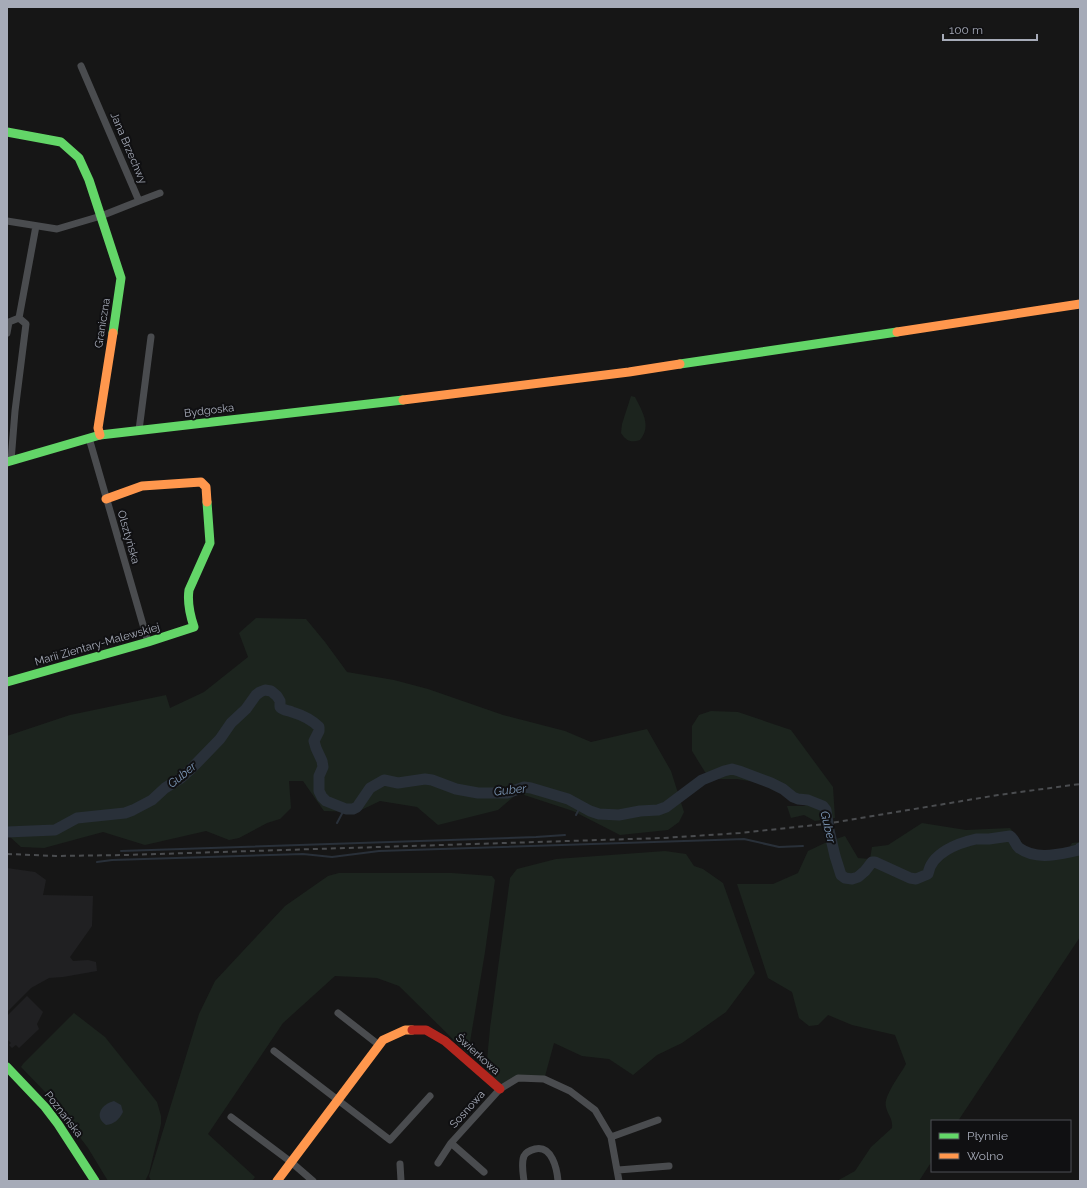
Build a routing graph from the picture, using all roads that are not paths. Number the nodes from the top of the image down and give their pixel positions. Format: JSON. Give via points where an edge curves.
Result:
{"nodes":[{"id":1,"x":81,"y":66,"type":"dead end"},
{"id":2,"x":7,"y":132,"type":"edge"},
{"id":3,"x":160,"y":193,"type":"dead end"},
{"id":4,"x":140,"y":201,"type":"junction"},
{"id":5,"x":101,"y":216,"type":"junction"},
{"id":6,"x":7,"y":221,"type":"edge"},
{"id":7,"x":36,"y":226,"type":"junction"},
{"id":8,"x":1080,"y":304,"type":"edge"},
{"id":9,"x":19,"y":318,"type":"junction"},
{"id":10,"x":7,"y":332,"type":"edge"},
{"id":11,"x":151,"y":337,"type":"dead end"},
{"id":12,"x":139,"y":430,"type":"junction"},
{"id":13,"x":100,"y":435,"type":"junction"},
{"id":14,"x":89,"y":438,"type":"junction"},
{"id":15,"x":9,"y":462,"type":"edge"},
{"id":16,"x":106,"y":499,"type":"junction"},
{"id":17,"x":148,"y":642,"type":"junction"},
{"id":18,"x":7,"y":682,"type":"edge"},
{"id":19,"x":338,"y":1013,"type":"dead end"},
{"id":20,"x":379,"y":1045,"type":"junction"},
{"id":21,"x":274,"y":1051,"type":"dead end"},
{"id":22,"x":7,"y":1067,"type":"edge"},
{"id":23,"x":500,"y":1089,"type":"junction"},
{"id":24,"x":430,"y":1096,"type":"dead end"},
{"id":25,"x":338,"y":1100,"type":"junction"},
{"id":26,"x":231,"y":1118,"type":"dead end"},
{"id":27,"x":658,"y":1120,"type":"dead end"},
{"id":28,"x":611,"y":1137,"type":"junction"},
{"id":29,"x":451,"y":1143,"type":"junction"},
{"id":30,"x":291,"y":1162,"type":"junction"},
{"id":31,"x":438,"y":1163,"type":"dead end"},
{"id":32,"x":400,"y":1164,"type":"dead end"},
{"id":33,"x":669,"y":1166,"type":"dead end"},
{"id":34,"x":618,"y":1170,"type":"junction"},
{"id":35,"x":484,"y":1172,"type":"dead end"},
{"id":36,"x":95,"y":1181,"type":"edge"},
{"id":37,"x":277,"y":1181,"type":"edge"},
{"id":38,"x":313,"y":1181,"type":"edge"},
{"id":39,"x":401,"y":1181,"type":"edge"},
{"id":40,"x":524,"y":1181,"type":"edge"},
{"id":41,"x":558,"y":1181,"type":"edge"},
{"id":42,"x":619,"y":1181,"type":"edge"}],
"edges":[{"from":1,"to":4,"type":"street","name":"Jana Brzechwy"},
{"from":2,"to":5,"type":"street","name":"Graniczna","via":[[60,142],[79,158]]},
{"from":3,"to":4,"type":"street"},
{"from":4,"to":5,"type":"street","name":"Jana Brzechwy"},
{"from":5,"to":7,"type":"street","name":"Jana Brzechwy","via":[[57,229]]},
{"from":5,"to":13,"type":"street","name":"Graniczna","via":[[121,278],[98,428]]},
{"from":6,"to":7,"type":"street","name":"Jana Brzechwy"},
{"from":7,"to":9,"type":"street"},
{"from":8,"to":12,"type":"street","name":"Bydgoska","via":[[629,372]]},
{"from":9,"to":10,"type":"street","via":[[9,322]]},
{"from":9,"to":15,"type":"street","via":[[26,324]]},
{"from":11,"to":12,"type":"street"},
{"from":12,"to":13,"type":"street","name":"Bydgoska"},
{"from":13,"to":14,"type":"street","name":"Bydgoska"},
{"from":14,"to":15,"type":"street","name":"Bydgoska"},
{"from":14,"to":16,"type":"street","name":"Olsztyńska"},
{"from":16,"to":17,"type":"street","name":"Olsztyńska"},
{"from":16,"to":17,"type":"street","name":"Marii Zientary-Malewskiej","via":[[142,486],[201,482],[206,487],[210,543],[187,598],[194,628]]},
{"from":17,"to":18,"type":"street","name":"Marii Zientary-Malewskiej"},
{"from":19,"to":20,"type":"street"},
{"from":20,"to":23,"type":"street","name":"Świerkowa","via":[[383,1040],[405,1030],[426,1030],[445,1040]]},
{"from":20,"to":25,"type":"street","name":"Świerkowa"},
{"from":21,"to":25,"type":"street"},
{"from":22,"to":36,"type":"street","name":"Poznańska","via":[[45,1107]]},
{"from":23,"to":28,"type":"street","name":"Świerkowa","via":[[518,1078],[544,1079],[570,1091],[595,1110]]},
{"from":23,"to":29,"type":"street","name":"Sosnowa"},
{"from":24,"to":25,"type":"street","via":[[390,1140]]},
{"from":25,"to":30,"type":"street","name":"Świerkowa"},
{"from":26,"to":30,"type":"street"},
{"from":27,"to":28,"type":"street"},
{"from":28,"to":34,"type":"street","name":"Świerkowa"},
{"from":29,"to":31,"type":"street","name":"Sosnowa"},
{"from":29,"to":35,"type":"street","name":"Sosnowa"},
{"from":30,"to":37,"type":"street","name":"Świerkowa"},
{"from":30,"to":38,"type":"street"},
{"from":32,"to":39,"type":"street"},
{"from":33,"to":34,"type":"street"},
{"from":34,"to":42,"type":"street","name":"Świerkowa"},
{"from":40,"to":41,"type":"street","via":[[524,1156],[538,1148],[550,1155]]}]}
